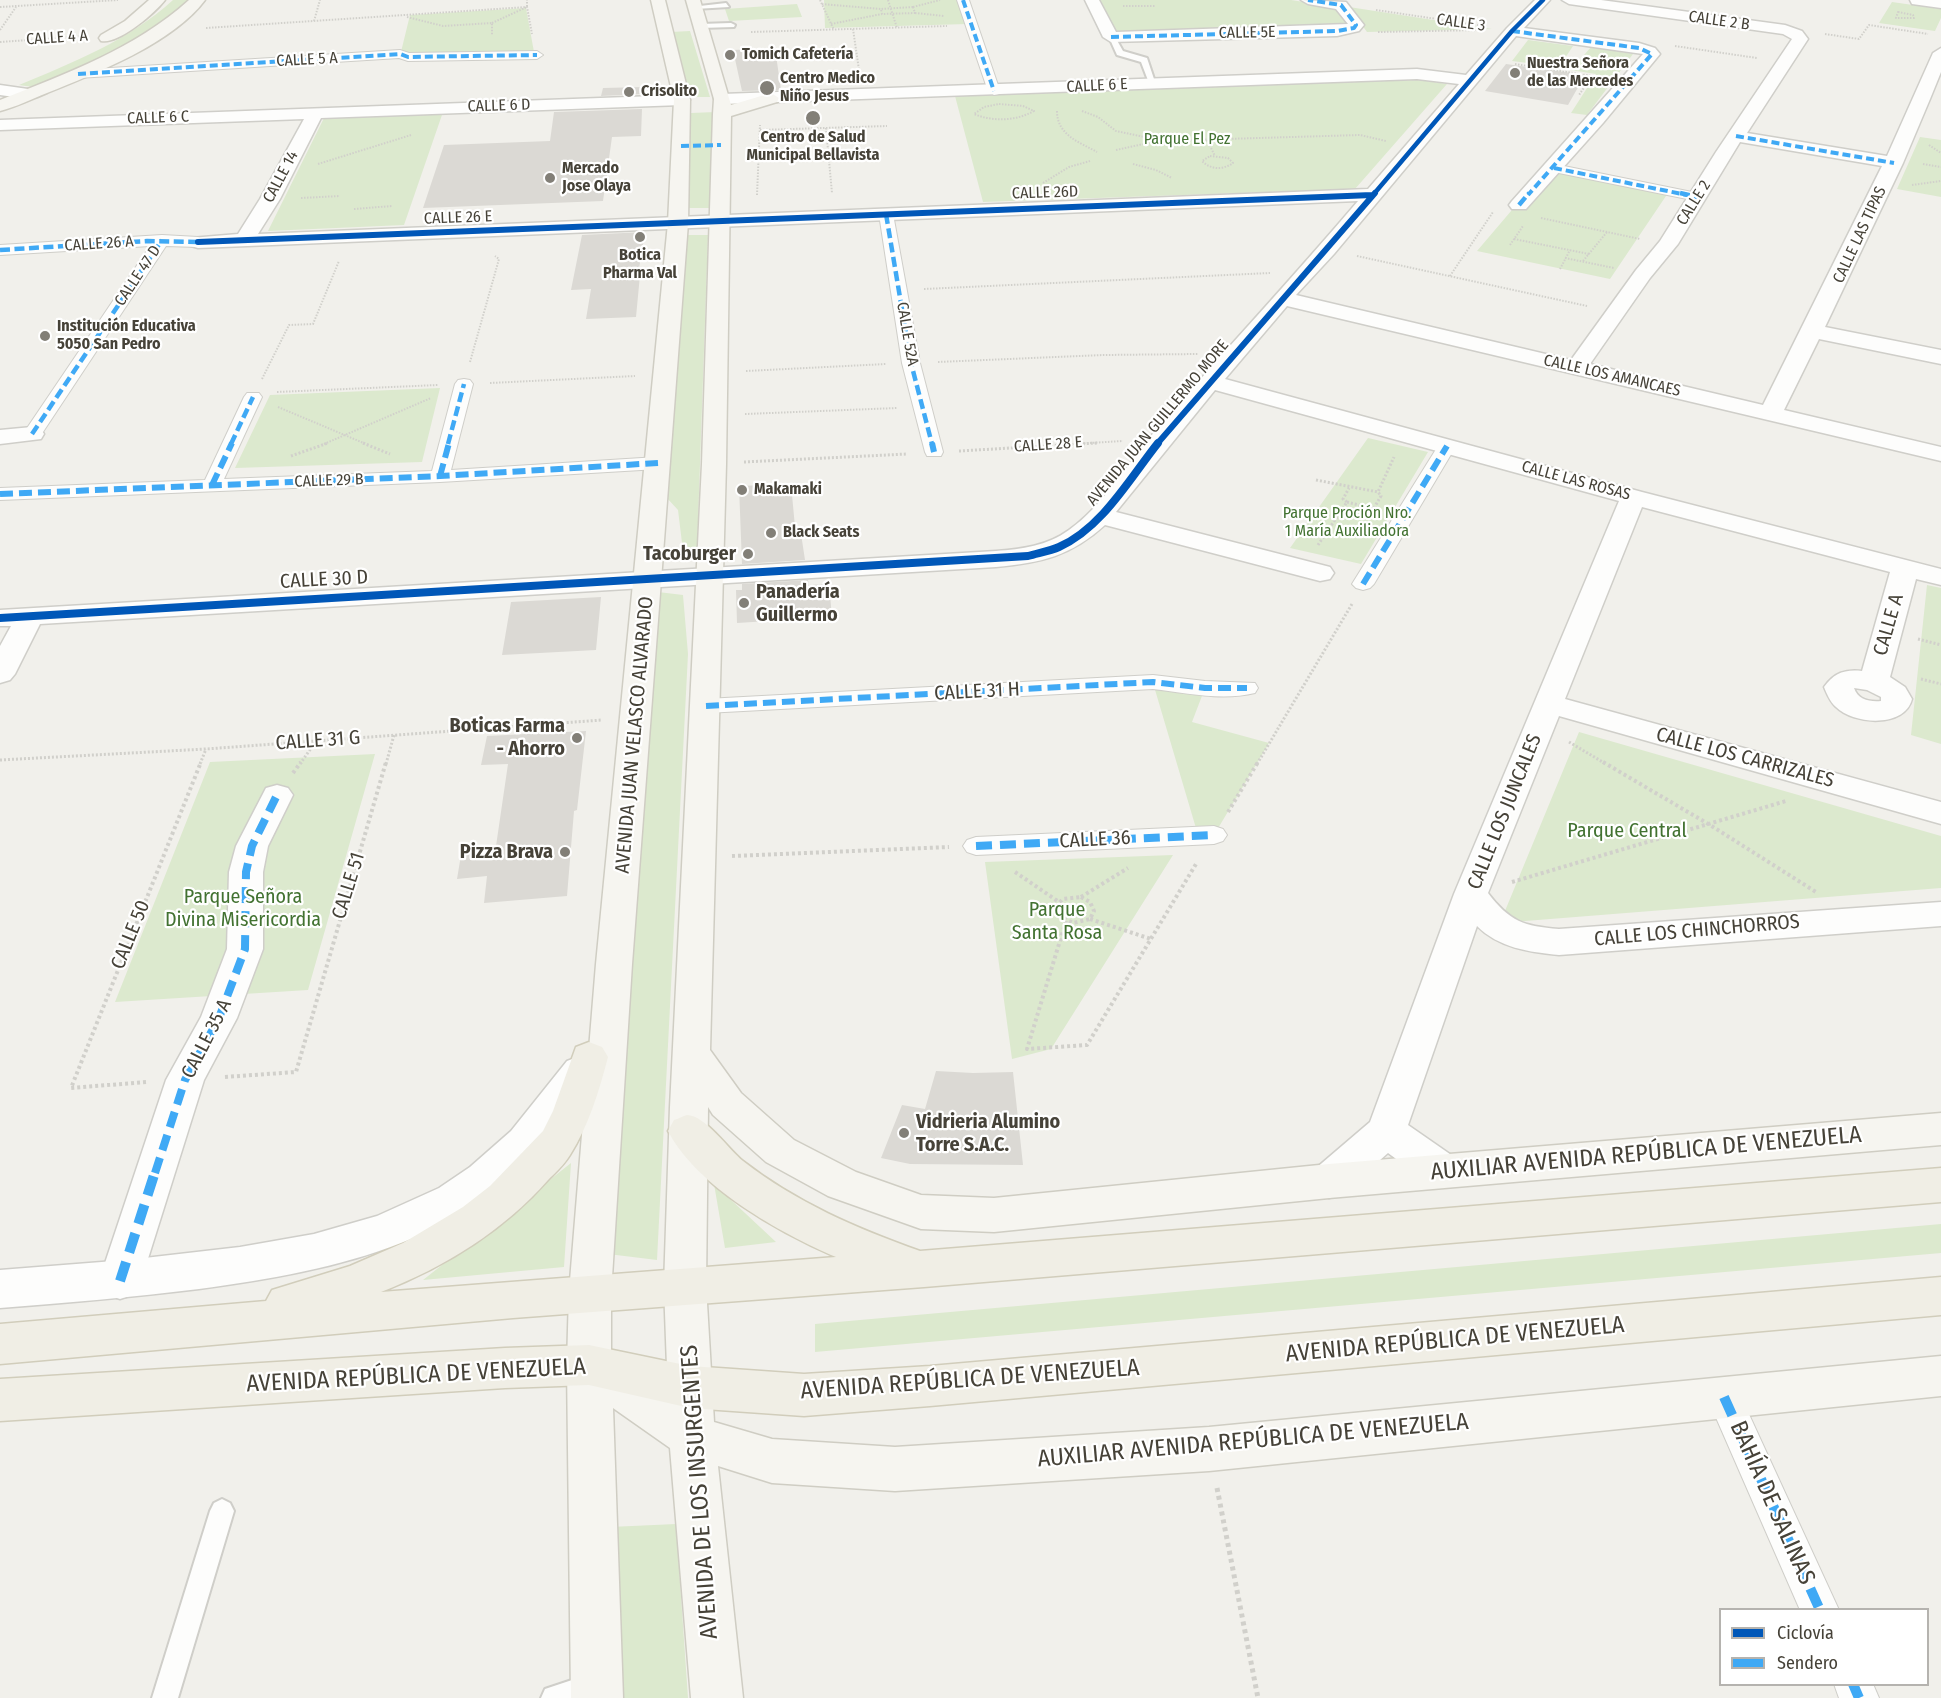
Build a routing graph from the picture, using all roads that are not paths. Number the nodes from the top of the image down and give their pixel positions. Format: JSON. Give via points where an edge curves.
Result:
{"nodes":[{"id":1,"x":159,"y":0,"type":"edge"},
{"id":2,"x":198,"y":0,"type":"edge"},
{"id":3,"x":963,"y":0,"type":"edge"},
{"id":4,"x":1092,"y":0,"type":"edge"},
{"id":5,"x":1308,"y":0,"type":"edge"},
{"id":6,"x":1543,"y":0,"type":"edge"},
{"id":7,"x":1569,"y":0,"type":"edge"},
{"id":8,"x":1917,"y":1,"type":"edge"},
{"id":9,"x":1941,"y":4,"type":"edge"},
{"id":10,"x":726,"y":5,"type":"dead end"},
{"id":11,"x":686,"y":17,"type":"edge"},
{"id":12,"x":731,"y":25,"type":"dead end"},
{"id":13,"x":1504,"y":30,"type":"junction"},
{"id":14,"x":1797,"y":34,"type":"joint"},
{"id":15,"x":1111,"y":37,"type":"junction"},
{"id":16,"x":93,"y":46,"type":"dead end"},
{"id":17,"x":1941,"y":53,"type":"edge"},
{"id":18,"x":537,"y":55,"type":"dead end"},
{"id":19,"x":78,"y":74,"type":"junction"},
{"id":20,"x":1471,"y":80,"type":"junction"},
{"id":21,"x":1153,"y":82,"type":"junction"},
{"id":22,"x":24,"y":87,"type":"junction"},
{"id":23,"x":0,"y":89,"type":"edge"},
{"id":24,"x":994,"y":91,"type":"junction"},
{"id":25,"x":771,"y":98,"type":"joint"},
{"id":26,"x":682,"y":103,"type":"junction"},
{"id":27,"x":722,"y":105,"type":"junction"},
{"id":28,"x":0,"y":106,"type":"edge"},
{"id":29,"x":316,"y":112,"type":"junction"},
{"id":30,"x":0,"y":124,"type":"edge"},
{"id":31,"x":1736,"y":136,"type":"junction"},
{"id":32,"x":1894,"y":163,"type":"junction"},
{"id":33,"x":1554,"y":168,"type":"junction"},
{"id":34,"x":1372,"y":195,"type":"junction"},
{"id":35,"x":1697,"y":197,"type":"junction"},
{"id":36,"x":1519,"y":205,"type":"dead end"},
{"id":37,"x":886,"y":214,"type":"junction"},
{"id":38,"x":719,"y":221,"type":"junction"},
{"id":39,"x":678,"y":222,"type":"junction"},
{"id":40,"x":162,"y":240,"type":"junction"},
{"id":41,"x":244,"y":241,"type":"junction"},
{"id":42,"x":198,"y":242,"type":"joint"},
{"id":43,"x":0,"y":250,"type":"edge"},
{"id":44,"x":1282,"y":298,"type":"junction"},
{"id":45,"x":1814,"y":331,"type":"junction"},
{"id":46,"x":1941,"y":357,"type":"edge"},
{"id":47,"x":1577,"y":367,"type":"junction"},
{"id":48,"x":1212,"y":382,"type":"junction"},
{"id":49,"x":464,"y":384,"type":"road end"},
{"id":50,"x":253,"y":397,"type":"road end"},
{"id":51,"x":1770,"y":414,"type":"junction"},
{"id":52,"x":32,"y":434,"type":"joint"},
{"id":53,"x":0,"y":437,"type":"edge"},
{"id":54,"x":1447,"y":446,"type":"junction"},
{"id":55,"x":934,"y":452,"type":"road end"},
{"id":56,"x":1941,"y":454,"type":"edge"},
{"id":57,"x":658,"y":463,"type":"junction"},
{"id":58,"x":440,"y":476,"type":"junction"},
{"id":59,"x":212,"y":485,"type":"junction"},
{"id":60,"x":0,"y":494,"type":"edge"},
{"id":61,"x":1633,"y":497,"type":"junction"},
{"id":62,"x":1100,"y":516,"type":"junction"},
{"id":63,"x":1905,"y":568,"type":"junction"},
{"id":64,"x":1312,"y":571,"type":"road end"},
{"id":65,"x":708,"y":575,"type":"junction"},
{"id":66,"x":1941,"y":577,"type":"edge"},
{"id":67,"x":649,"y":579,"type":"junction"},
{"id":68,"x":1363,"y":584,"type":"dead end"},
{"id":69,"x":30,"y":616,"type":"junction"},
{"id":70,"x":0,"y":618,"type":"edge"},
{"id":71,"x":0,"y":674,"type":"edge"},
{"id":72,"x":1874,"y":681,"type":"dead end"},
{"id":73,"x":1247,"y":688,"type":"dead end"},
{"id":74,"x":706,"y":706,"type":"junction"},
{"id":75,"x":1545,"y":714,"type":"junction"},
{"id":76,"x":277,"y":795,"type":"road end"},
{"id":77,"x":1941,"y":813,"type":"edge"},
{"id":78,"x":1214,"y":835,"type":"dead end"},
{"id":79,"x":976,"y":846,"type":"road end"},
{"id":80,"x":1471,"y":894,"type":"junction"},
{"id":81,"x":1941,"y":914,"type":"edge"},
{"id":82,"x":614,"y":964,"type":"junction"},
{"id":83,"x":691,"y":1052,"type":"junction"},
{"id":84,"x":589,"y":1057,"type":"junction"},
{"id":85,"x":1941,"y":1129,"type":"edge"},
{"id":86,"x":688,"y":1131,"type":"junction"},
{"id":87,"x":1386,"y":1131,"type":"junction"},
{"id":88,"x":1443,"y":1171,"type":"junction"},
{"id":89,"x":1329,"y":1181,"type":"junction"},
{"id":90,"x":1941,"y":1185,"type":"edge"},
{"id":91,"x":924,"y":1269,"type":"junction"},
{"id":92,"x":120,"y":1281,"type":"junction"},
{"id":93,"x":685,"y":1286,"type":"junction"},
{"id":94,"x":0,"y":1289,"type":"edge"},
{"id":95,"x":590,"y":1293,"type":"junction"},
{"id":96,"x":1941,"y":1296,"type":"edge"},
{"id":97,"x":198,"y":1325,"type":"junction"},
{"id":98,"x":0,"y":1344,"type":"edge"},
{"id":99,"x":589,"y":1365,"type":"junction"},
{"id":100,"x":1941,"y":1376,"type":"edge"},
{"id":101,"x":690,"y":1387,"type":"junction"},
{"id":102,"x":1724,"y":1397,"type":"junction"},
{"id":103,"x":0,"y":1400,"type":"edge"},
{"id":104,"x":692,"y":1437,"type":"junction"},
{"id":105,"x":222,"y":1511,"type":"dead end"},
{"id":106,"x":1819,"y":1608,"type":"edge"},
{"id":107,"x":597,"y":1691,"type":"edge"},
{"id":108,"x":165,"y":1698,"type":"edge"},
{"id":109,"x":554,"y":1698,"type":"edge"},
{"id":110,"x":717,"y":1698,"type":"edge"}],
"edges":[{"from":1,"to":16,"type":"main road"},
{"from":2,"to":19,"type":"main road","via":[[161,31]]},
{"from":3,"to":24,"type":"street"},
{"from":4,"to":15,"type":"street"},
{"from":5,"to":15,"type":"street","name":"CALLE 5E","via":[[1341,5],[1356,25],[1347,30]]},
{"from":6,"to":13,"type":"street","name":"AVENIDA JUAN GUILLERMO MORE"},
{"from":7,"to":14,"type":"street","name":"CALLE 2 B"},
{"from":8,"to":9,"type":"street"},
{"from":10,"to":11,"type":"lane"},
{"from":11,"to":12,"type":"lane"},
{"from":11,"to":26,"type":"main road","name":"AVENIDA JUAN VELASCO ALVARADO"},
{"from":11,"to":27,"type":"main road"},
{"from":13,"to":20,"type":"street","name":"AVENIDA JUAN GUILLERMO MORE","via":[[1488,60]]},
{"from":13,"to":33,"type":"street","name":"CALLE 3","via":[[1652,54]]},
{"from":14,"to":31,"type":"street","name":"CALLE 2","via":[[1800,39]]},
{"from":15,"to":21,"type":"lane","via":[[1120,53],[1143,60]]},
{"from":17,"to":32,"type":"street","name":"CALLE LAS TIPAS"},
{"from":18,"to":19,"type":"street","name":"CALLE 5 A","via":[[400,54]]},
{"from":19,"to":22,"type":"main road"},
{"from":20,"to":21,"type":"street","name":"CALLE 6 E","via":[[1417,74]]},
{"from":20,"to":34,"type":"street","name":"AVENIDA JUAN GUILLERMO MORE"},
{"from":21,"to":24,"type":"street","name":"CALLE 6 E"},
{"from":22,"to":23,"type":"street"},
{"from":22,"to":28,"type":"main road"},
{"from":24,"to":25,"type":"street","name":"CALLE 6 E"},
{"from":25,"to":27,"type":"main road"},
{"from":26,"to":27,"type":"main road"},
{"from":26,"to":29,"type":"street","name":"CALLE 6 D"},
{"from":26,"to":39,"type":"main road","name":"AVENIDA JUAN VELASCO ALVARADO"},
{"from":27,"to":38,"type":"main road"},
{"from":29,"to":30,"type":"street","name":"CALLE 6 C"},
{"from":29,"to":41,"type":"street","name":"CALLE 14"},
{"from":31,"to":32,"type":"street"},
{"from":31,"to":35,"type":"street","name":"CALLE 2"},
{"from":32,"to":45,"type":"street","name":"CALLE LAS TIPAS"},
{"from":33,"to":35,"type":"street"},
{"from":33,"to":36,"type":"street"},
{"from":34,"to":37,"type":"street","name":"CALLE 26D"},
{"from":34,"to":44,"type":"street","name":"AVENIDA JUAN GUILLERMO MORE"},
{"from":35,"to":47,"type":"street","name":"CALLE 2","via":[[1668,244]]},
{"from":37,"to":38,"type":"street","name":"CALLE 26D"},
{"from":37,"to":55,"type":"street","name":"CALLE 52A","via":[[910,363]]},
{"from":38,"to":39,"type":"street","name":"CALLE 26 E"},
{"from":38,"to":65,"type":"main road"},
{"from":39,"to":41,"type":"street","name":"CALLE 26 E"},
{"from":39,"to":57,"type":"main road","name":"AVENIDA JUAN VELASCO ALVARADO"},
{"from":40,"to":42,"type":"street","name":"CALLE 26 A"},
{"from":40,"to":43,"type":"street","name":"CALLE 26 A"},
{"from":40,"to":52,"type":"street","name":"CALLE 47 D"},
{"from":41,"to":42,"type":"street","name":"CALLE 26 E"},
{"from":44,"to":47,"type":"street","name":"CALLE LOS AMANCAES"},
{"from":44,"to":48,"type":"street","name":"AVENIDA JUAN GUILLERMO MORE"},
{"from":45,"to":46,"type":"street"},
{"from":45,"to":51,"type":"street","name":"CALLE LAS TIPAS"},
{"from":47,"to":51,"type":"street","name":"CALLE LOS AMANCAES"},
{"from":48,"to":54,"type":"street","name":"CALLE LAS ROSAS"},
{"from":48,"to":62,"type":"street","name":"AVENIDA JUAN GUILLERMO MORE"},
{"from":49,"to":58,"type":"street"},
{"from":50,"to":59,"type":"street"},
{"from":51,"to":56,"type":"street","name":"CALLE LOS AMANCAES"},
{"from":52,"to":53,"type":"street","name":"CALLE 47 D"},
{"from":54,"to":61,"type":"street","name":"CALLE LAS ROSAS"},
{"from":54,"to":68,"type":"street"},
{"from":57,"to":58,"type":"street","name":"CALLE 29 B"},
{"from":57,"to":67,"type":"main road","name":"AVENIDA JUAN VELASCO ALVARADO"},
{"from":58,"to":59,"type":"street","name":"CALLE 29 B"},
{"from":59,"to":60,"type":"street","name":"CALLE 29 B"},
{"from":61,"to":63,"type":"street","name":"CALLE LAS ROSAS"},
{"from":61,"to":75,"type":"street","name":"CALLE LOS JUNCALES"},
{"from":62,"to":64,"type":"street"},
{"from":62,"to":65,"type":"street","name":"AVENIDA JUAN GUILLERMO MORE","via":[[1059,547],[1028,556]]},
{"from":63,"to":66,"type":"street","name":"CALLE LAS ROSAS"},
{"from":63,"to":72,"type":"street","name":"CALLE A"},
{"from":65,"to":67,"type":"street","name":"AVENIDA JUAN GUILLERMO MORE"},
{"from":65,"to":74,"type":"main road"},
{"from":67,"to":69,"type":"street","name":"CALLE 30 D"},
{"from":67,"to":82,"type":"main road","name":"AVENIDA JUAN VELASCO ALVARADO"},
{"from":69,"to":70,"type":"street","name":"CALLE 30 D"},
{"from":69,"to":71,"type":"street"},
{"from":73,"to":74,"type":"street","name":"CALLE 31 H","via":[[1154,682]]},
{"from":74,"to":83,"type":"main road"},
{"from":75,"to":77,"type":"street","name":"CALLE LOS CARRIZALES","via":[[1842,784]]},
{"from":75,"to":80,"type":"street","name":"CALLE LOS JUNCALES"},
{"from":76,"to":92,"type":"street","name":"CALLE 35 A","via":[[252,846],[246,872],[245,949],[219,1018],[185,1080]]},
{"from":78,"to":79,"type":"street","name":"CALLE 36"},
{"from":80,"to":81,"type":"street","name":"CALLE LOS CHINCHORROS","via":[[1486,917],[1502,931],[1526,940],[1559,942]]},
{"from":80,"to":87,"type":"street","name":"CALLE LOS JUNCALES"},
{"from":82,"to":84,"type":"street"},
{"from":82,"to":95,"type":"main road","name":"AVENIDA JUAN VELASCO ALVARADO"},
{"from":83,"to":86,"type":"main road"},
{"from":83,"to":89,"type":"main road","name":"AUXILIAR AVENIDA REPÚBLICA DE VENEZUELA","via":[[727,1104],[780,1151],[842,1184],[921,1212],[994,1215]]},
{"from":84,"to":92,"type":"street","via":[[542,1125],[485,1178],[433,1212],[356,1242],[257,1263]]},
{"from":84,"to":97,"type":"main road","via":[[575,1103],[556,1144],[481,1218],[442,1244],[382,1275]]},
{"from":85,"to":88,"type":"main road","name":"AUXILIAR AVENIDA REPÚBLICA DE VENEZUELA"},
{"from":86,"to":91,"type":"main road","via":[[722,1167],[792,1216],[865,1252]]},
{"from":86,"to":93,"type":"main road"},
{"from":87,"to":88,"type":"street"},
{"from":87,"to":89,"type":"street","name":"CALLE LOS JUNCALES"},
{"from":88,"to":89,"type":"main road","name":"AUXILIAR AVENIDA REPÚBLICA DE VENEZUELA"},
{"from":90,"to":91,"type":"main road"},
{"from":91,"to":93,"type":"main road"},
{"from":92,"to":94,"type":"street"},
{"from":93,"to":95,"type":"main road"},
{"from":93,"to":101,"type":"main road","name":"AVENIDA DE LOS INSURGENTES"},
{"from":95,"to":97,"type":"main road"},
{"from":95,"to":99,"type":"main road"},
{"from":96,"to":101,"type":"main road","name":"AVENIDA REPÚBLICA DE VENEZUELA","via":[[930,1386],[804,1395]]},
{"from":97,"to":98,"type":"main road"},
{"from":99,"to":101,"type":"main road","name":"AVENIDA REPÚBLICA DE VENEZUELA"},
{"from":99,"to":103,"type":"main road","name":"AVENIDA REPÚBLICA DE VENEZUELA"},
{"from":99,"to":104,"type":"main road","name":"AUXILIAR AVENIDA REPÚBLICA DE VENEZUELA"},
{"from":99,"to":107,"type":"main road"},
{"from":100,"to":102,"type":"main road","name":"AUXILIAR AVENIDA REPÚBLICA DE VENEZUELA"},
{"from":101,"to":104,"type":"main road","name":"AVENIDA DE LOS INSURGENTES"},
{"from":102,"to":104,"type":"main road","name":"AUXILIAR AVENIDA REPÚBLICA DE VENEZUELA","via":[[1209,1449],[895,1469],[772,1461]]},
{"from":102,"to":106,"type":"street","name":"BAHÍA DE SALINAS"},
{"from":104,"to":110,"type":"main road","name":"AVENIDA DE LOS INSURGENTES"},
{"from":105,"to":108,"type":"lane"},
{"from":107,"to":109,"type":"lane"}]}
